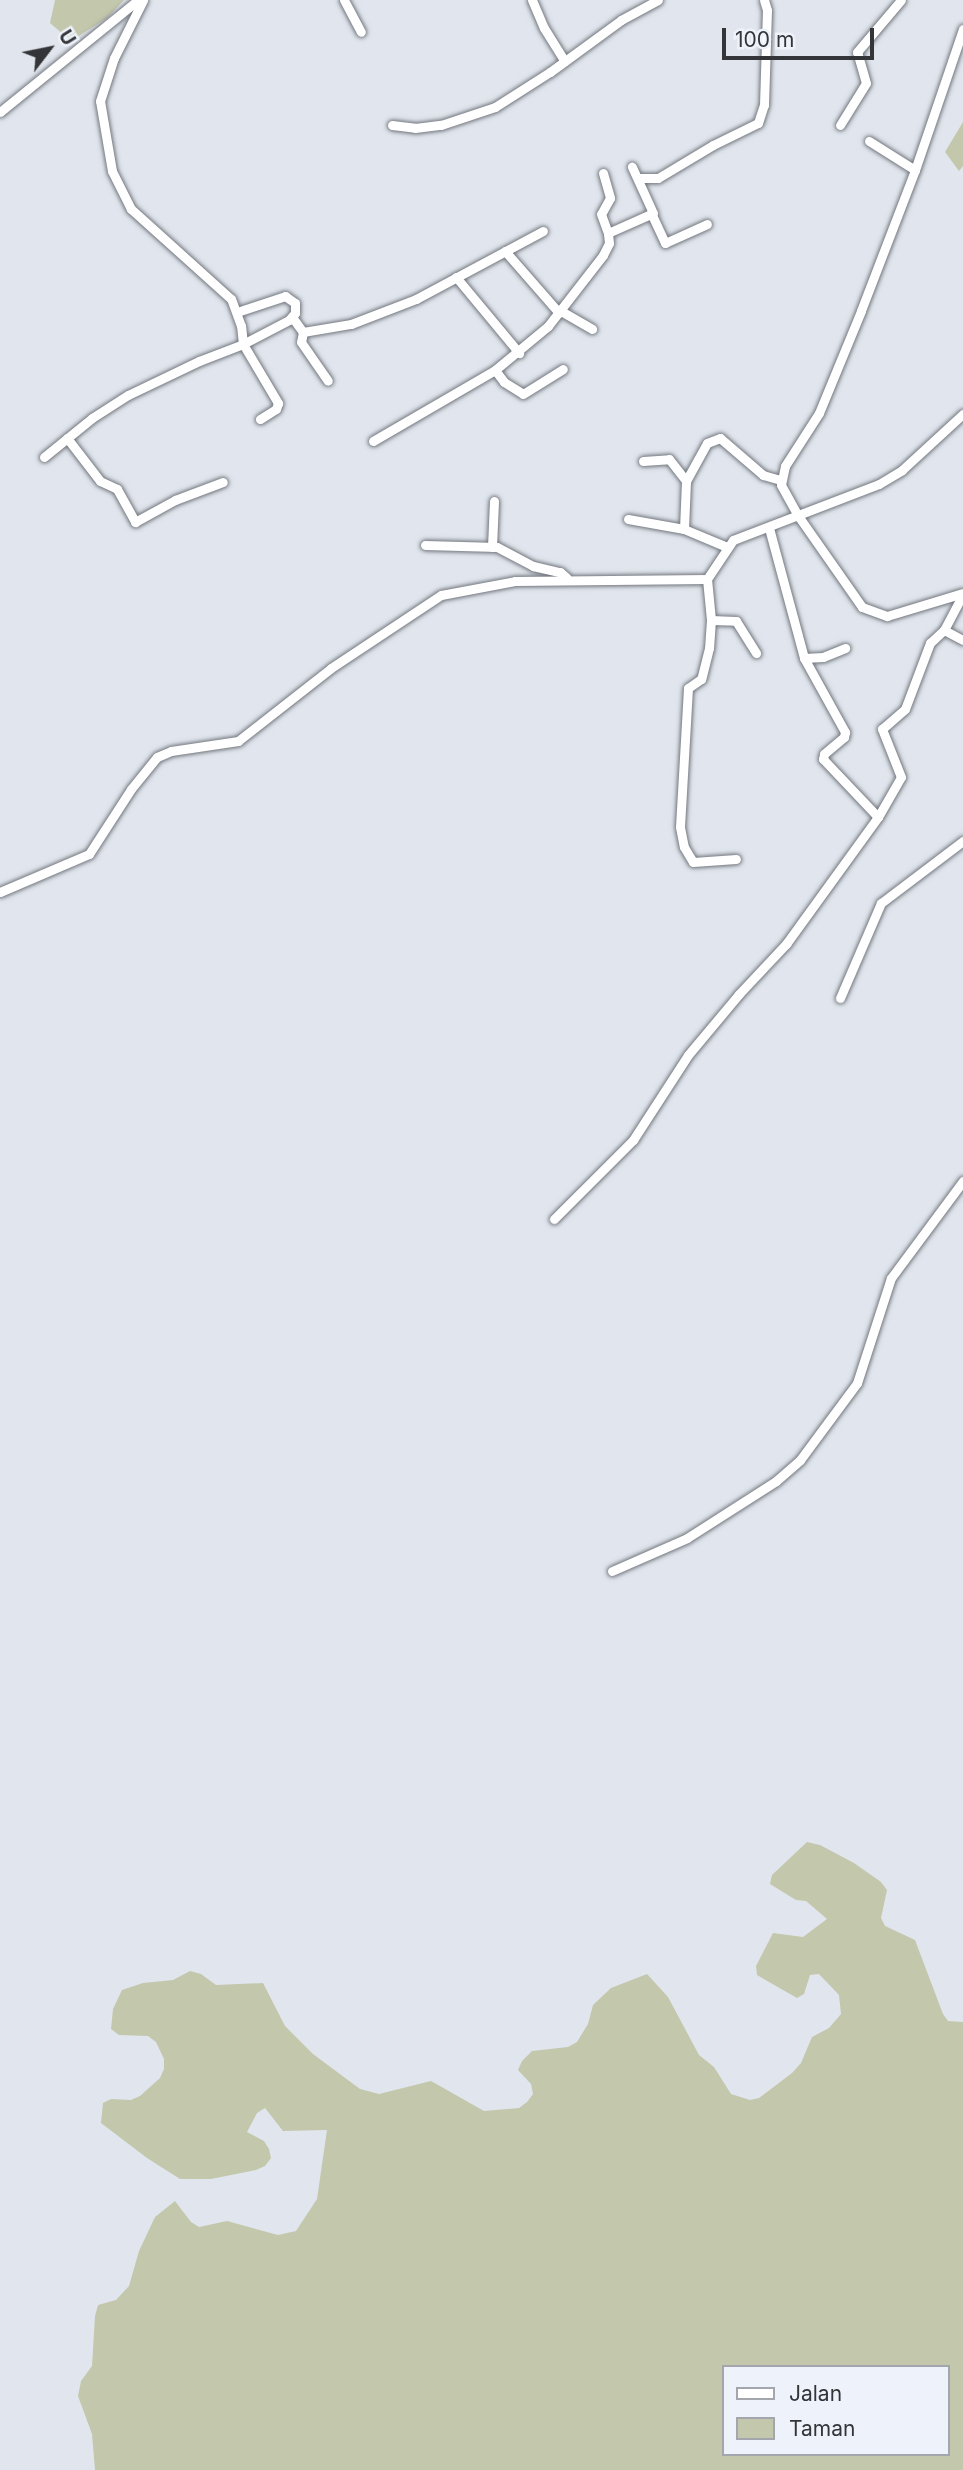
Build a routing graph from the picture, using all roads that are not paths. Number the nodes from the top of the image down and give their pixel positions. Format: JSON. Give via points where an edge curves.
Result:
{"nodes":[{"id":1,"x":140,"y":0,"type":"edge"},
{"id":2,"x":532,"y":0,"type":"edge"},
{"id":3,"x":658,"y":0,"type":"edge"},
{"id":4,"x":764,"y":0,"type":"edge"},
{"id":5,"x":901,"y":0,"type":"edge"},
{"id":6,"x":345,"y":1,"type":"edge"},
{"id":7,"x":963,"y":29,"type":"edge"},
{"id":8,"x":361,"y":32,"type":"dead end"},
{"id":9,"x":565,"y":61,"type":"junction"},
{"id":10,"x":0,"y":112,"type":"edge"},
{"id":11,"x":392,"y":125,"type":"dead end"},
{"id":12,"x":840,"y":125,"type":"dead end"},
{"id":13,"x":869,"y":141,"type":"dead end"},
{"id":14,"x":632,"y":167,"type":"dead end"},
{"id":15,"x":915,"y":170,"type":"junction"},
{"id":16,"x":603,"y":173,"type":"dead end"},
{"id":17,"x":638,"y":178,"type":"junction"},
{"id":18,"x":652,"y":215,"type":"junction"},
{"id":19,"x":708,"y":225,"type":"dead end"},
{"id":20,"x":543,"y":231,"type":"dead end"},
{"id":21,"x":608,"y":233,"type":"junction"},
{"id":22,"x":505,"y":251,"type":"junction"},
{"id":23,"x":456,"y":277,"type":"junction"},
{"id":24,"x":237,"y":312,"type":"junction"},
{"id":25,"x":560,"y":312,"type":"junction"},
{"id":26,"x":292,"y":317,"type":"junction"},
{"id":27,"x":592,"y":329,"type":"dead end"},
{"id":28,"x":303,"y":332,"type":"junction"},
{"id":29,"x":243,"y":344,"type":"junction"},
{"id":30,"x":519,"y":353,"type":"junction"},
{"id":31,"x":563,"y":369,"type":"dead end"},
{"id":32,"x":495,"y":370,"type":"junction"},
{"id":33,"x":328,"y":382,"type":"dead end"},
{"id":34,"x":963,"y":414,"type":"edge"},
{"id":35,"x":260,"y":419,"type":"dead end"},
{"id":36,"x":67,"y":438,"type":"junction"},
{"id":37,"x":373,"y":441,"type":"dead end"},
{"id":38,"x":44,"y":457,"type":"dead end"},
{"id":39,"x":643,"y":461,"type":"dead end"},
{"id":40,"x":781,"y":480,"type":"junction"},
{"id":41,"x":686,"y":481,"type":"junction"},
{"id":42,"x":223,"y":482,"type":"dead end"},
{"id":43,"x":494,"y":501,"type":"dead end"},
{"id":44,"x":799,"y":517,"type":"junction"},
{"id":45,"x":628,"y":519,"type":"dead end"},
{"id":46,"x":768,"y":528,"type":"junction"},
{"id":47,"x":684,"y":530,"type":"junction"},
{"id":48,"x":425,"y":545,"type":"dead end"},
{"id":49,"x":492,"y":547,"type":"junction"},
{"id":50,"x":727,"y":547,"type":"junction"},
{"id":51,"x":567,"y":578,"type":"junction"},
{"id":52,"x":708,"y":579,"type":"junction"},
{"id":53,"x":963,"y":594,"type":"edge"},
{"id":54,"x":712,"y":620,"type":"junction"},
{"id":55,"x":944,"y":630,"type":"junction"},
{"id":56,"x":963,"y":640,"type":"edge"},
{"id":57,"x":845,"y":648,"type":"dead end"},
{"id":58,"x":756,"y":653,"type":"dead end"},
{"id":59,"x":804,"y":658,"type":"junction"},
{"id":60,"x":878,"y":817,"type":"junction"},
{"id":61,"x":963,"y":841,"type":"edge"},
{"id":62,"x":736,"y":859,"type":"dead end"},
{"id":63,"x":0,"y":892,"type":"edge"},
{"id":64,"x":840,"y":998,"type":"dead end"},
{"id":65,"x":963,"y":1181,"type":"edge"},
{"id":66,"x":554,"y":1219,"type":"dead end"},
{"id":67,"x":612,"y":1571,"type":"dead end"}],
"edges":[{"from":1,"to":10,"type":"street"},
{"from":1,"to":24,"type":"street","via":[[100,101],[112,171],[131,209],[227,295]]},
{"from":2,"to":9,"type":"street"},
{"from":3,"to":9,"type":"street","via":[[621,20]]},
{"from":4,"to":17,"type":"street","via":[[764,105],[758,123],[657,179]]},
{"from":5,"to":12,"type":"street","via":[[857,52],[866,83]]},
{"from":6,"to":8,"type":"street"},
{"from":7,"to":15,"type":"street"},
{"from":9,"to":11,"type":"street","via":[[507,100],[457,122],[415,128]]},
{"from":13,"to":15,"type":"street"},
{"from":14,"to":17,"type":"street"},
{"from":15,"to":40,"type":"street","via":[[819,413]]},
{"from":16,"to":21,"type":"street","via":[[610,202],[601,214]]},
{"from":17,"to":18,"type":"street"},
{"from":18,"to":19,"type":"street","via":[[665,243]]},
{"from":18,"to":21,"type":"street"},
{"from":20,"to":22,"type":"street"},
{"from":21,"to":25,"type":"street","via":[[608,247]]},
{"from":22,"to":23,"type":"street"},
{"from":22,"to":25,"type":"street"},
{"from":23,"to":28,"type":"street","via":[[416,299],[351,324]]},
{"from":23,"to":30,"type":"street"},
{"from":24,"to":26,"type":"street","via":[[285,296],[295,303]]},
{"from":24,"to":29,"type":"street"},
{"from":25,"to":27,"type":"street"},
{"from":25,"to":30,"type":"street"},
{"from":26,"to":28,"type":"street"},
{"from":26,"to":29,"type":"street"},
{"from":28,"to":33,"type":"street","via":[[301,342]]},
{"from":29,"to":35,"type":"street","via":[[278,404]]},
{"from":29,"to":36,"type":"street","via":[[140,388]]},
{"from":30,"to":32,"type":"street"},
{"from":31,"to":32,"type":"street","via":[[523,394]]},
{"from":32,"to":37,"type":"street"},
{"from":34,"to":44,"type":"street","via":[[902,470]]},
{"from":36,"to":38,"type":"street"},
{"from":36,"to":42,"type":"street","via":[[100,481],[117,489],[135,522]]},
{"from":39,"to":41,"type":"street","via":[[669,459]]},
{"from":40,"to":41,"type":"street","via":[[763,475],[717,438],[706,443]]},
{"from":40,"to":44,"type":"street"},
{"from":41,"to":47,"type":"street"},
{"from":43,"to":49,"type":"street"},
{"from":44,"to":46,"type":"street"},
{"from":44,"to":53,"type":"street","via":[[856,602],[872,613],[887,616]]},
{"from":45,"to":47,"type":"street"},
{"from":46,"to":50,"type":"street","via":[[733,540]]},
{"from":46,"to":59,"type":"street"},
{"from":47,"to":50,"type":"street"},
{"from":48,"to":49,"type":"street"},
{"from":49,"to":51,"type":"street"},
{"from":50,"to":52,"type":"street"},
{"from":51,"to":52,"type":"street"},
{"from":51,"to":63,"type":"street","via":[[515,581],[428,601],[331,668],[238,741],[157,757],[89,853]]},
{"from":52,"to":54,"type":"street"},
{"from":53,"to":55,"type":"street"},
{"from":54,"to":58,"type":"street","via":[[736,621]]},
{"from":54,"to":62,"type":"street","via":[[701,679],[688,688],[680,827],[684,847],[695,864]]},
{"from":55,"to":56,"type":"street"},
{"from":55,"to":60,"type":"street","via":[[930,643],[905,709],[882,729],[901,777]]},
{"from":57,"to":59,"type":"street","via":[[823,657]]},
{"from":59,"to":60,"type":"street","via":[[845,732],[823,759]]},
{"from":60,"to":66,"type":"street","via":[[786,944],[688,1055],[633,1140]]},
{"from":61,"to":64,"type":"street","via":[[881,903]]},
{"from":65,"to":67,"type":"street","via":[[891,1278],[857,1383],[800,1460],[776,1481],[687,1538]]}]}
